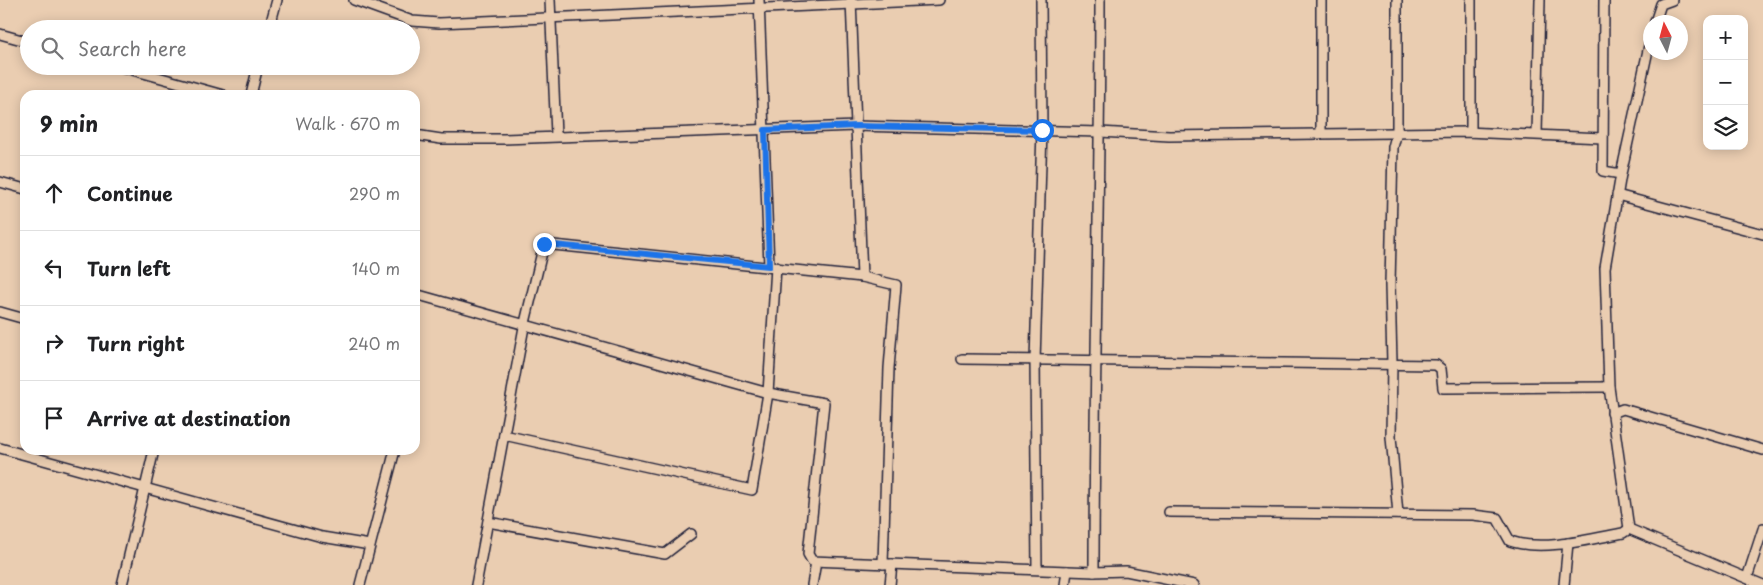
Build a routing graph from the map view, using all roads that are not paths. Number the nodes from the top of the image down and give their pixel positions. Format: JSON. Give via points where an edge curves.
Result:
{"nodes":[{"id":1,"x":277,"y":0,"type":"edge"},
{"id":2,"x":354,"y":0,"type":"edge"},
{"id":3,"x":550,"y":0,"type":"edge"},
{"id":4,"x":939,"y":0,"type":"edge"},
{"id":5,"x":1041,"y":0,"type":"edge"},
{"id":6,"x":1100,"y":0,"type":"edge"},
{"id":7,"x":1321,"y":0,"type":"edge"},
{"id":8,"x":1398,"y":0,"type":"edge"},
{"id":9,"x":1470,"y":0,"type":"edge"},
{"id":10,"x":1540,"y":0,"type":"edge"},
{"id":11,"x":1604,"y":0,"type":"edge"},
{"id":12,"x":1672,"y":0,"type":"edge"},
{"id":13,"x":851,"y":2,"type":"edge"},
{"id":14,"x":759,"y":4,"type":"edge"},
{"id":15,"x":1657,"y":15,"type":"edge"},
{"id":16,"x":550,"y":18,"type":"junction"},
{"id":17,"x":271,"y":20,"type":"edge"},
{"id":18,"x":409,"y":20,"type":"edge"},
{"id":19,"x":420,"y":22,"type":"edge"},
{"id":20,"x":0,"y":34,"type":"edge"},
{"id":21,"x":20,"y":40,"type":"edge"},
{"id":22,"x":1646,"y":60,"type":"edge"},
{"id":23,"x":151,"y":75,"type":"edge"},
{"id":24,"x":256,"y":75,"type":"edge"},
{"id":25,"x":205,"y":90,"type":"edge"},
{"id":26,"x":252,"y":90,"type":"edge"},
{"id":27,"x":856,"y":126,"type":"junction"},
{"id":28,"x":765,"y":130,"type":"junction"},
{"id":29,"x":1042,"y":130,"type":"junction"},
{"id":30,"x":1100,"y":132,"type":"junction"},
{"id":31,"x":1397,"y":132,"type":"junction"},
{"id":32,"x":1471,"y":132,"type":"junction"},
{"id":33,"x":1321,"y":133,"type":"junction"},
{"id":34,"x":1537,"y":134,"type":"junction"},
{"id":35,"x":556,"y":135,"type":"junction"},
{"id":36,"x":420,"y":136,"type":"edge"},
{"id":37,"x":1602,"y":138,"type":"junction"},
{"id":38,"x":1621,"y":174,"type":"junction"},
{"id":39,"x":0,"y":182,"type":"edge"},
{"id":40,"x":20,"y":188,"type":"edge"},
{"id":41,"x":1617,"y":196,"type":"junction"},
{"id":42,"x":1763,"y":234,"type":"edge"},
{"id":43,"x":772,"y":267,"type":"junction"},
{"id":44,"x":862,"y":277,"type":"junction"},
{"id":45,"x":420,"y":296,"type":"edge"},
{"id":46,"x":0,"y":312,"type":"edge"},
{"id":47,"x":20,"y":318,"type":"edge"},
{"id":48,"x":524,"y":327,"type":"junction"},
{"id":49,"x":962,"y":360,"type":"dead end"},
{"id":50,"x":1035,"y":361,"type":"junction"},
{"id":51,"x":1094,"y":362,"type":"junction"},
{"id":52,"x":1392,"y":363,"type":"junction"},
{"id":53,"x":1609,"y":387,"type":"junction"},
{"id":54,"x":768,"y":393,"type":"junction"},
{"id":55,"x":1612,"y":413,"type":"junction"},
{"id":56,"x":504,"y":435,"type":"junction"},
{"id":57,"x":0,"y":448,"type":"edge"},
{"id":58,"x":1763,"y":450,"type":"edge"},
{"id":59,"x":20,"y":453,"type":"edge"},
{"id":60,"x":26,"y":455,"type":"edge"},
{"id":61,"x":153,"y":455,"type":"edge"},
{"id":62,"x":394,"y":455,"type":"edge"},
{"id":63,"x":144,"y":487,"type":"junction"},
{"id":64,"x":1169,"y":512,"type":"dead end"},
{"id":65,"x":1398,"y":514,"type":"junction"},
{"id":66,"x":488,"y":522,"type":"junction"},
{"id":67,"x":1629,"y":529,"type":"junction"},
{"id":68,"x":1763,"y":529,"type":"edge"},
{"id":69,"x":691,"y":534,"type":"dead end"},
{"id":70,"x":1568,"y":543,"type":"junction"},
{"id":71,"x":370,"y":545,"type":"junction"},
{"id":72,"x":816,"y":562,"type":"junction"},
{"id":73,"x":888,"y":564,"type":"junction"},
{"id":74,"x":1037,"y":569,"type":"junction"},
{"id":75,"x":1067,"y":571,"type":"junction"},
{"id":76,"x":1094,"y":572,"type":"junction"},
{"id":77,"x":1747,"y":578,"type":"junction"},
{"id":78,"x":122,"y":585,"type":"edge"},
{"id":79,"x":360,"y":585,"type":"edge"},
{"id":80,"x":476,"y":585,"type":"edge"},
{"id":81,"x":812,"y":585,"type":"edge"},
{"id":82,"x":890,"y":585,"type":"edge"},
{"id":83,"x":1065,"y":585,"type":"edge"},
{"id":84,"x":1194,"y":585,"type":"edge"},
{"id":85,"x":1564,"y":585,"type":"edge"},
{"id":86,"x":1763,"y":585,"type":"edge"}],
"edges":[{"from":1,"to":17,"type":"street"},
{"from":2,"to":18,"type":"street"},
{"from":3,"to":16,"type":"street"},
{"from":4,"to":13,"type":"street"},
{"from":5,"to":29,"type":"street"},
{"from":6,"to":30,"type":"street"},
{"from":7,"to":33,"type":"street"},
{"from":8,"to":31,"type":"street"},
{"from":9,"to":32,"type":"street"},
{"from":10,"to":34,"type":"street"},
{"from":11,"to":37,"type":"street"},
{"from":12,"to":15,"type":"street","via":[[1661,4]]},
{"from":13,"to":14,"type":"street"},
{"from":13,"to":27,"type":"street"},
{"from":14,"to":16,"type":"street"},
{"from":14,"to":28,"type":"street"},
{"from":16,"to":19,"type":"street"},
{"from":16,"to":35,"type":"street"},
{"from":20,"to":21,"type":"street"},
{"from":22,"to":38,"type":"street"},
{"from":23,"to":25,"type":"street"},
{"from":24,"to":26,"type":"street"},
{"from":27,"to":28,"type":"street"},
{"from":27,"to":29,"type":"street"},
{"from":27,"to":44,"type":"street"},
{"from":28,"to":35,"type":"street"},
{"from":28,"to":43,"type":"street"},
{"from":29,"to":30,"type":"street"},
{"from":29,"to":50,"type":"street"},
{"from":30,"to":33,"type":"street","via":[[1169,136]]},
{"from":30,"to":51,"type":"street"},
{"from":31,"to":32,"type":"street"},
{"from":31,"to":33,"type":"street"},
{"from":31,"to":52,"type":"street","via":[[1393,147],[1390,285]]},
{"from":32,"to":34,"type":"street"},
{"from":34,"to":37,"type":"street"},
{"from":35,"to":36,"type":"street","via":[[504,139]]},
{"from":37,"to":38,"type":"street","via":[[1603,171]]},
{"from":38,"to":41,"type":"street"},
{"from":39,"to":40,"type":"street"},
{"from":41,"to":42,"type":"street"},
{"from":41,"to":53,"type":"street","via":[[1606,268]]},
{"from":43,"to":44,"type":"street"},
{"from":43,"to":48,"type":"street","via":[[544,244]]},
{"from":43,"to":54,"type":"street"},
{"from":44,"to":73,"type":"street","via":[[891,282],[897,289],[889,368]]},
{"from":45,"to":48,"type":"street"},
{"from":46,"to":47,"type":"street"},
{"from":48,"to":54,"type":"street"},
{"from":48,"to":56,"type":"street"},
{"from":49,"to":50,"type":"street"},
{"from":50,"to":51,"type":"street"},
{"from":50,"to":74,"type":"street"},
{"from":51,"to":52,"type":"street"},
{"from":51,"to":76,"type":"street"},
{"from":52,"to":53,"type":"street","via":[[1436,364],[1441,369],[1443,388]]},
{"from":52,"to":65,"type":"street","via":[[1391,437]]},
{"from":53,"to":55,"type":"street"},
{"from":54,"to":56,"type":"street","via":[[752,490]]},
{"from":54,"to":72,"type":"street","via":[[824,403],[825,406],[808,554]]},
{"from":55,"to":58,"type":"street","via":[[1623,410]]},
{"from":55,"to":67,"type":"street"},
{"from":56,"to":66,"type":"street"},
{"from":57,"to":59,"type":"street"},
{"from":60,"to":63,"type":"street"},
{"from":61,"to":63,"type":"street"},
{"from":62,"to":71,"type":"street"},
{"from":63,"to":71,"type":"street","via":[[322,537]]},
{"from":63,"to":78,"type":"street"},
{"from":64,"to":65,"type":"street"},
{"from":65,"to":70,"type":"street","via":[[1497,518],[1510,541],[1519,544]]},
{"from":66,"to":69,"type":"street","via":[[665,554]]},
{"from":66,"to":80,"type":"street"},
{"from":67,"to":70,"type":"street","via":[[1623,533]]},
{"from":67,"to":77,"type":"street"},
{"from":68,"to":77,"type":"street"},
{"from":70,"to":85,"type":"street"},
{"from":71,"to":79,"type":"street"},
{"from":72,"to":73,"type":"street"},
{"from":72,"to":81,"type":"street"},
{"from":73,"to":74,"type":"street"},
{"from":73,"to":82,"type":"street"},
{"from":74,"to":75,"type":"street"},
{"from":75,"to":76,"type":"street"},
{"from":75,"to":83,"type":"street"},
{"from":76,"to":84,"type":"street","via":[[1126,571]]},
{"from":77,"to":86,"type":"street"}]}
